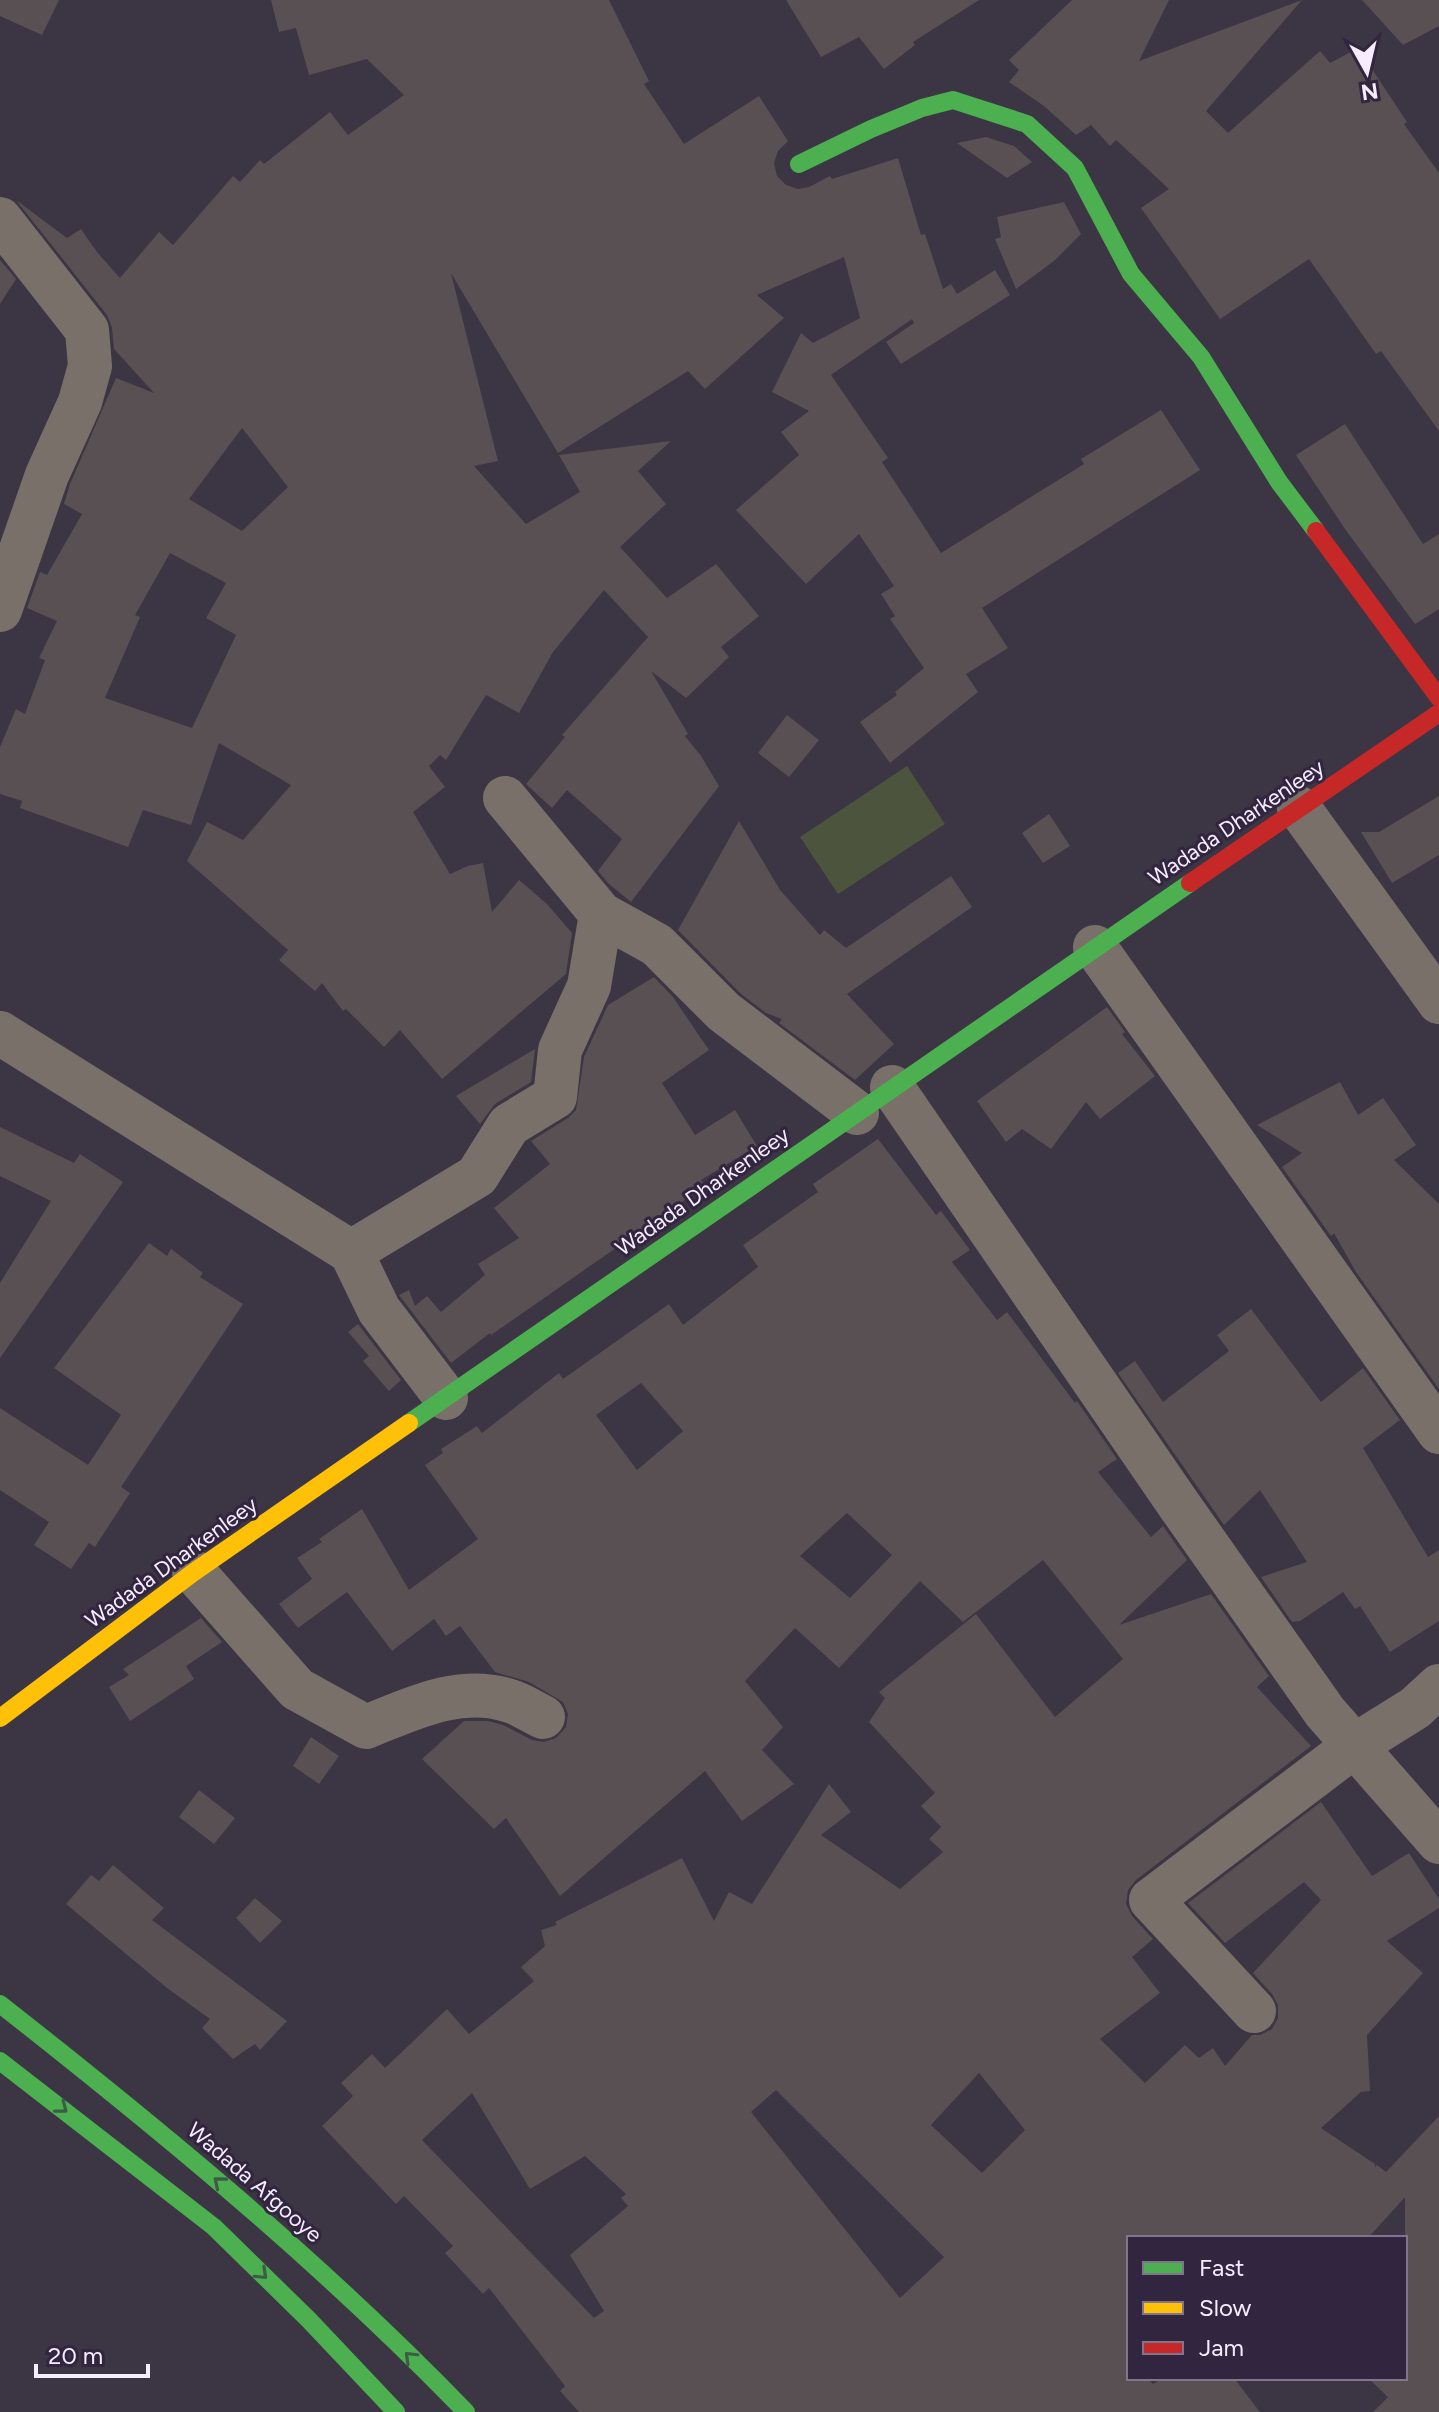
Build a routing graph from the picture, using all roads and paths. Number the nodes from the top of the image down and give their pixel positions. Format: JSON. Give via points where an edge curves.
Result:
{"nodes":[{"id":1,"x":799,"y":164,"type":"dead end"},
{"id":2,"x":0,"y":219,"type":"edge"},
{"id":3,"x":0,"y":610,"type":"edge"},
{"id":4,"x":1439,"y":698,"type":"edge"},
{"id":5,"x":1439,"y":713,"type":"edge"},
{"id":6,"x":505,"y":798,"type":"dead end"},
{"id":7,"x":1299,"y":808,"type":"junction"},
{"id":8,"x":601,"y":914,"type":"junction"},
{"id":9,"x":1095,"y":947,"type":"junction"},
{"id":10,"x":1439,"y":1002,"type":"edge"},
{"id":11,"x":0,"y":1033,"type":"edge"},
{"id":12,"x":892,"y":1087,"type":"junction"},
{"id":13,"x":857,"y":1113,"type":"junction"},
{"id":14,"x":351,"y":1252,"type":"junction"},
{"id":15,"x":446,"y":1398,"type":"junction"},
{"id":16,"x":1439,"y":1432,"type":"edge"},
{"id":17,"x":194,"y":1572,"type":"junction"},
{"id":18,"x":1439,"y":1686,"type":"edge"},
{"id":19,"x":543,"y":1717,"type":"dead end"},
{"id":20,"x":0,"y":1718,"type":"edge"},
{"id":21,"x":1354,"y":1746,"type":"junction"},
{"id":22,"x":1439,"y":1842,"type":"edge"},
{"id":23,"x":0,"y":2004,"type":"edge"},
{"id":24,"x":1254,"y":2011,"type":"dead end"},
{"id":25,"x":0,"y":2061,"type":"edge"},
{"id":26,"x":396,"y":2412,"type":"edge"},
{"id":27,"x":466,"y":2412,"type":"edge"}],
"edges":[{"from":1,"to":4,"type":"main road","via":[[871,129],[953,100],[1027,124],[1075,168],[1131,274],[1201,357],[1279,482]]},
{"from":2,"to":3,"type":"street","via":[[87,330],[90,366]]},
{"from":5,"to":7,"type":"main road","name":"Wadada Dharkenleey"},
{"from":6,"to":8,"type":"street"},
{"from":7,"to":9,"type":"main road","name":"Wadada Dharkenleey"},
{"from":7,"to":10,"type":"street"},
{"from":8,"to":13,"type":"street","via":[[657,945],[724,1012]]},
{"from":8,"to":14,"type":"street","via":[[589,986],[560,1050],[555,1097],[509,1125],[477,1176]]},
{"from":9,"to":12,"type":"main road","name":"Wadada Dharkenleey"},
{"from":9,"to":16,"type":"street"},
{"from":11,"to":14,"type":"street"},
{"from":12,"to":13,"type":"main road","name":"Wadada Dharkenleey"},
{"from":12,"to":21,"type":"street","via":[[1179,1505]]},
{"from":13,"to":15,"type":"main road","name":"Wadada Dharkenleey"},
{"from":14,"to":15,"type":"street","via":[[379,1310]]},
{"from":15,"to":17,"type":"main road","name":"Wadada Dharkenleey"},
{"from":17,"to":19,"type":"street","via":[[297,1689],[366,1727],[440,1699],[478,1696],[509,1700]]},
{"from":17,"to":20,"type":"main road","name":"Wadada Dharkenleey"},
{"from":18,"to":21,"type":"street","via":[[1415,1708]]},
{"from":21,"to":22,"type":"street"},
{"from":21,"to":24,"type":"street","via":[[1151,1900]]},
{"from":27,"to":23,"type":"main road","name":"Wadada Afgooye","one_way":true,"via":[[344,2292],[226,2188]]},
{"from":25,"to":26,"type":"main road","one_way":true,"via":[[214,2227]]}]}
